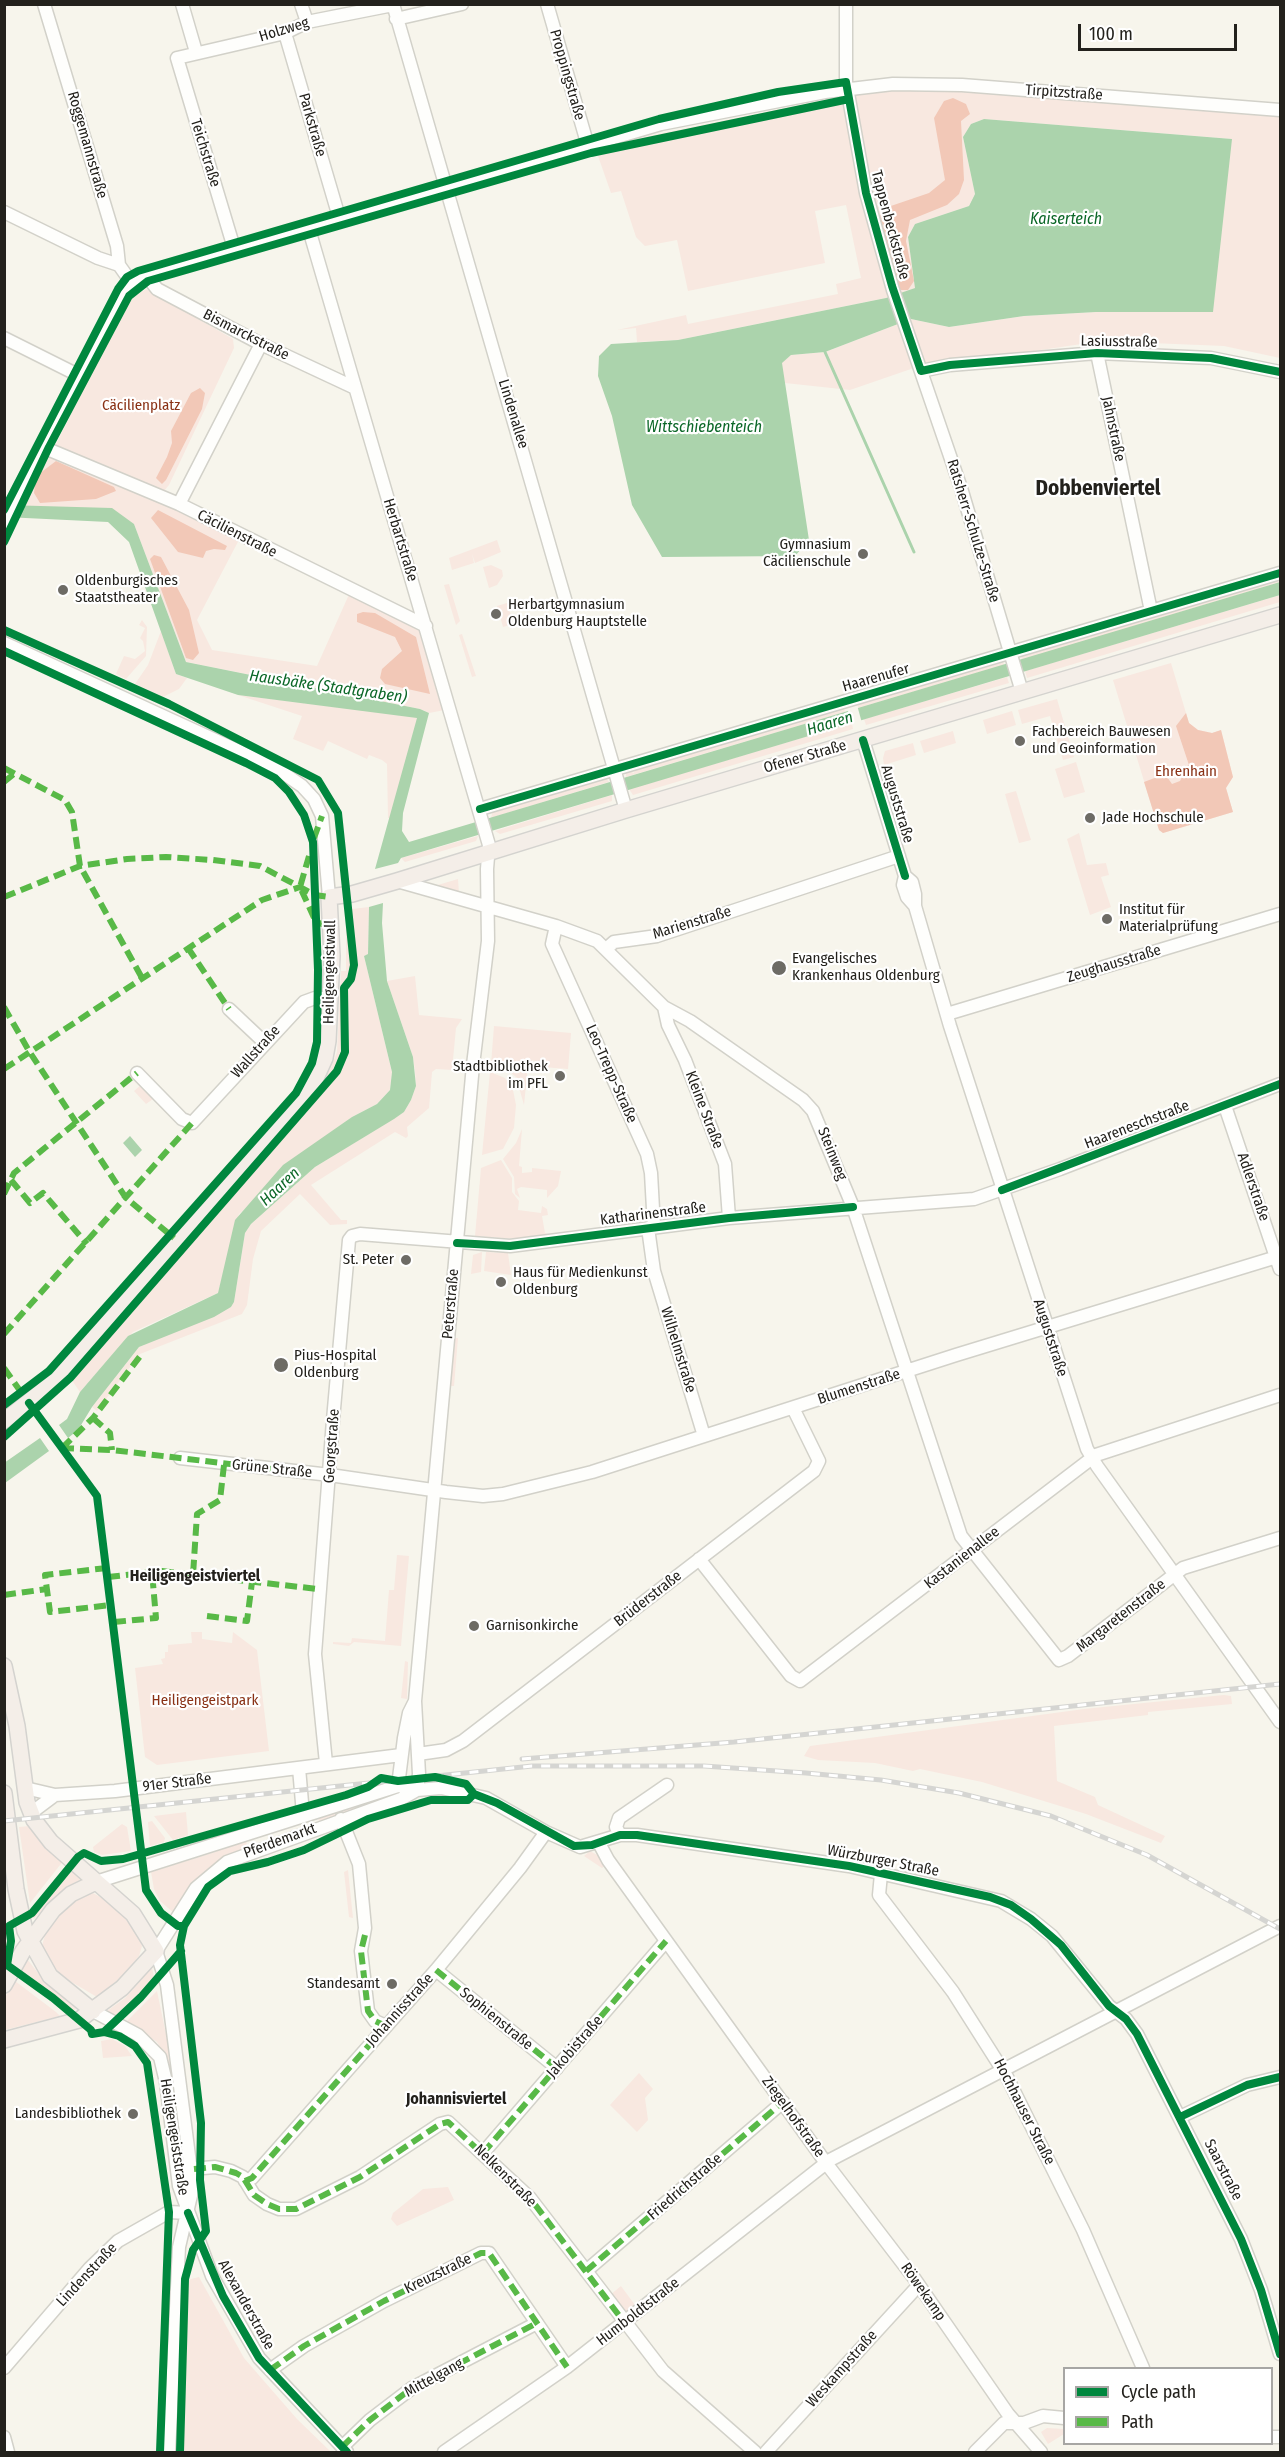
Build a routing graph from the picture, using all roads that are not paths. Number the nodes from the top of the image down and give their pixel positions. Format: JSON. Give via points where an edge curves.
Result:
{"nodes":[{"id":1,"x":44,"y":4,"type":"edge"},
{"id":2,"x":182,"y":4,"type":"edge"},
{"id":3,"x":301,"y":4,"type":"edge"},
{"id":4,"x":462,"y":4,"type":"edge"},
{"id":5,"x":547,"y":4,"type":"edge"},
{"id":6,"x":846,"y":4,"type":"edge"},
{"id":7,"x":393,"y":5,"type":"edge"},
{"id":8,"x":396,"y":19,"type":"junction"},
{"id":9,"x":306,"y":22,"type":"junction"},
{"id":10,"x":285,"y":33,"type":"junction"},
{"id":11,"x":196,"y":52,"type":"junction"},
{"id":12,"x":177,"y":58,"type":"joint"},
{"id":13,"x":847,"y":89,"type":"junction"},
{"id":14,"x":1281,"y":110,"type":"edge"},
{"id":15,"x":588,"y":146,"type":"junction"},
{"id":16,"x":445,"y":187,"type":"junction"},
{"id":17,"x":4,"y":212,"type":"edge"},
{"id":18,"x":339,"y":218,"type":"junction"},
{"id":19,"x":308,"y":226,"type":"junction"},
{"id":20,"x":234,"y":248,"type":"junction"},
{"id":21,"x":119,"y":266,"type":"junction"},
{"id":22,"x":146,"y":275,"type":"junction"},
{"id":23,"x":131,"y":282,"type":"junction"},
{"id":24,"x":4,"y":338,"type":"edge"},
{"id":25,"x":261,"y":344,"type":"junction"},
{"id":26,"x":1097,"y":353,"type":"junction"},
{"id":27,"x":921,"y":371,"type":"junction"},
{"id":28,"x":1281,"y":372,"type":"edge"},
{"id":29,"x":82,"y":377,"type":"junction"},
{"id":30,"x":353,"y":387,"type":"junction"},
{"id":31,"x":45,"y":448,"type":"junction"},
{"id":32,"x":179,"y":504,"type":"junction"},
{"id":33,"x":6,"y":522,"type":"edge"},
{"id":34,"x":1281,"y":573,"type":"edge"},
{"id":35,"x":1152,"y":611,"type":"junction"},
{"id":36,"x":1281,"y":615,"type":"edge"},
{"id":37,"x":426,"y":626,"type":"junction"},
{"id":38,"x":4,"y":643,"type":"edge"},
{"id":39,"x":1011,"y":657,"type":"junction"},
{"id":40,"x":1022,"y":692,"type":"junction"},
{"id":41,"x":862,"y":740,"type":"junction"},
{"id":42,"x":617,"y":781,"type":"junction"},
{"id":43,"x":626,"y":810,"type":"junction"},
{"id":44,"x":483,"y":821,"type":"junction"},
{"id":45,"x":488,"y":854,"type":"junction"},
{"id":46,"x":898,"y":856,"type":"junction"},
{"id":47,"x":394,"y":882,"type":"junction"},
{"id":48,"x":329,"y":897,"type":"junction"},
{"id":49,"x":489,"y":908,"type":"junction"},
{"id":50,"x":1281,"y":914,"type":"edge"},
{"id":51,"x":556,"y":926,"type":"junction"},
{"id":52,"x":606,"y":949,"type":"junction"},
{"id":53,"x":330,"y":998,"type":"junction"},
{"id":54,"x":664,"y":1007,"type":"junction"},
{"id":55,"x":229,"y":1009,"type":"dead end"},
{"id":56,"x":947,"y":1014,"type":"junction"},
{"id":57,"x":264,"y":1042,"type":"junction"},
{"id":58,"x":137,"y":1073,"type":"dead end"},
{"id":59,"x":1281,"y":1084,"type":"edge"},
{"id":60,"x":1225,"y":1106,"type":"junction"},
{"id":61,"x":1002,"y":1190,"type":"junction"},
{"id":62,"x":853,"y":1207,"type":"junction"},
{"id":63,"x":729,"y":1218,"type":"junction"},
{"id":64,"x":651,"y":1227,"type":"junction"},
{"id":65,"x":457,"y":1243,"type":"junction"},
{"id":66,"x":1278,"y":1256,"type":"edge"},
{"id":67,"x":1281,"y":1269,"type":"edge"},
{"id":68,"x":1047,"y":1328,"type":"junction"},
{"id":69,"x":908,"y":1371,"type":"junction"},
{"id":70,"x":1281,"y":1395,"type":"edge"},
{"id":71,"x":793,"y":1408,"type":"junction"},
{"id":72,"x":4,"y":1421,"type":"edge"},
{"id":73,"x":704,"y":1436,"type":"junction"},
{"id":74,"x":180,"y":1458,"type":"dead end"},
{"id":75,"x":1092,"y":1458,"type":"junction"},
{"id":76,"x":330,"y":1475,"type":"junction"},
{"id":77,"x":434,"y":1491,"type":"junction"},
{"id":78,"x":1281,"y":1538,"type":"edge"},
{"id":79,"x":971,"y":1550,"type":"junction"},
{"id":80,"x":699,"y":1559,"type":"junction"},
{"id":81,"x":1174,"y":1575,"type":"junction"},
{"id":82,"x":4,"y":1666,"type":"edge"},
{"id":83,"x":415,"y":1701,"type":"junction"},
{"id":84,"x":1281,"y":1722,"type":"edge"},
{"id":85,"x":418,"y":1754,"type":"junction"},
{"id":86,"x":401,"y":1755,"type":"junction"},
{"id":87,"x":331,"y":1762,"type":"junction"},
{"id":88,"x":299,"y":1768,"type":"junction"},
{"id":89,"x":668,"y":1785,"type":"dead end"},
{"id":90,"x":398,"y":1786,"type":"junction"},
{"id":91,"x":25,"y":1788,"type":"junction"},
{"id":92,"x":417,"y":1790,"type":"junction"},
{"id":93,"x":4,"y":1793,"type":"edge"},
{"id":94,"x":56,"y":1796,"type":"junction"},
{"id":95,"x":31,"y":1813,"type":"junction"},
{"id":96,"x":303,"y":1814,"type":"junction"},
{"id":97,"x":341,"y":1819,"type":"junction"},
{"id":98,"x":263,"y":1827,"type":"junction"},
{"id":99,"x":546,"y":1832,"type":"junction"},
{"id":100,"x":620,"y":1835,"type":"junction"},
{"id":101,"x":599,"y":1842,"type":"junction"},
{"id":102,"x":252,"y":1851,"type":"junction"},
{"id":103,"x":881,"y":1874,"type":"junction"},
{"id":104,"x":96,"y":1882,"type":"junction"},
{"id":105,"x":1281,"y":1926,"type":"edge"},
{"id":106,"x":29,"y":1941,"type":"junction"},
{"id":107,"x":666,"y":1941,"type":"junction"},
{"id":108,"x":156,"y":1951,"type":"junction"},
{"id":109,"x":436,"y":1970,"type":"junction"},
{"id":110,"x":4,"y":1985,"type":"edge"},
{"id":111,"x":93,"y":2011,"type":"junction"},
{"id":112,"x":1117,"y":2011,"type":"junction"},
{"id":113,"x":386,"y":2026,"type":"junction"},
{"id":114,"x":4,"y":2040,"type":"edge"},
{"id":115,"x":557,"y":2068,"type":"junction"},
{"id":116,"x":1003,"y":2070,"type":"junction"},
{"id":117,"x":1281,"y":2077,"type":"edge"},
{"id":118,"x":783,"y":2102,"type":"junction"},
{"id":119,"x":1180,"y":2117,"type":"junction"},
{"id":120,"x":483,"y":2153,"type":"junction"},
{"id":121,"x":826,"y":2163,"type":"junction"},
{"id":122,"x":191,"y":2169,"type":"junction"},
{"id":123,"x":245,"y":2181,"type":"junction"},
{"id":124,"x":188,"y":2213,"type":"junction"},
{"id":125,"x":586,"y":2271,"type":"junction"},
{"id":126,"x":918,"y":2286,"type":"junction"},
{"id":127,"x":624,"y":2322,"type":"junction"},
{"id":128,"x":537,"y":2323,"type":"junction"},
{"id":129,"x":1281,"y":2354,"type":"edge"},
{"id":130,"x":274,"y":2367,"type":"junction"},
{"id":131,"x":567,"y":2367,"type":"junction"},
{"id":132,"x":1143,"y":2367,"type":"edge"},
{"id":133,"x":4,"y":2368,"type":"edge"},
{"id":134,"x":1063,"y":2418,"type":"edge"},
{"id":135,"x":1016,"y":2423,"type":"junction"},
{"id":136,"x":4,"y":2437,"type":"edge"},
{"id":137,"x":345,"y":2450,"type":"edge"},
{"id":138,"x":8,"y":2452,"type":"edge"},
{"id":139,"x":169,"y":2452,"type":"edge"},
{"id":140,"x":444,"y":2452,"type":"edge"},
{"id":141,"x":754,"y":2452,"type":"edge"},
{"id":142,"x":766,"y":2452,"type":"edge"},
{"id":143,"x":975,"y":2452,"type":"edge"},
{"id":144,"x":1041,"y":2452,"type":"edge"}],
"edges":[{"from":1,"to":21,"type":"street","name":"Roggemannstraße","via":[[117,246]]},
{"from":2,"to":11,"type":"street"},
{"from":3,"to":9,"type":"street"},
{"from":4,"to":8,"type":"street"},
{"from":5,"to":15,"type":"street","name":"Proppingstraße"},
{"from":6,"to":13,"type":"street","name":"Tappenbeckstraße"},
{"from":7,"to":8,"type":"street","name":"Lindenallee"},
{"from":7,"to":9,"type":"street","name":"Holzweg"},
{"from":8,"to":16,"type":"street","name":"Lindenallee"},
{"from":9,"to":10,"type":"street","name":"Holzweg"},
{"from":10,"to":11,"type":"street","name":"Holzweg"},
{"from":10,"to":18,"type":"street","name":"Parkstraße"},
{"from":11,"to":12,"type":"street","name":"Holzweg"},
{"from":12,"to":20,"type":"street","name":"Teichstraße"},
{"from":13,"to":14,"type":"street","name":"Tirpitzstraße","via":[[892,84],[962,85]]},
{"from":13,"to":15,"type":"street","name":"Tirpitzstraße","via":[[693,117]]},
{"from":13,"to":27,"type":"street","name":"Tappenbeckstraße","via":[[866,193]]},
{"from":15,"to":16,"type":"street","name":"Tirpitzstraße"},
{"from":16,"to":18,"type":"street","name":"Tirpitzstraße"},
{"from":16,"to":42,"type":"street","name":"Lindenallee"},
{"from":17,"to":21,"type":"street"},
{"from":18,"to":19,"type":"street","name":"Tirpitzstraße"},
{"from":19,"to":20,"type":"street","name":"Tirpitzstraße"},
{"from":19,"to":30,"type":"street","name":"Herbartstraße"},
{"from":20,"to":22,"type":"street","name":"Tirpitzstraße"},
{"from":21,"to":23,"type":"street","name":"Roggemannstraße"},
{"from":22,"to":23,"type":"street","name":"Tirpitzstraße"},
{"from":22,"to":25,"type":"street","name":"Bismarckstraße","via":[[157,289]]},
{"from":23,"to":29,"type":"street"},
{"from":24,"to":29,"type":"street"},
{"from":25,"to":30,"type":"street","name":"Bismarckstraße"},
{"from":25,"to":32,"type":"street"},
{"from":26,"to":27,"type":"street","name":"Lasiusstraße","via":[[950,365]]},
{"from":26,"to":28,"type":"street","name":"Lasiusstraße","via":[[1210,358]]},
{"from":26,"to":35,"type":"street","name":"Jahnstraße"},
{"from":27,"to":39,"type":"street","name":"Ratsherr-Schulze-Straße"},
{"from":29,"to":31,"type":"street"},
{"from":30,"to":37,"type":"street","name":"Herbartstraße"},
{"from":31,"to":32,"type":"street","name":"Cäcilienstraße"},
{"from":31,"to":33,"type":"street"},
{"from":32,"to":37,"type":"street","name":"Cäcilienstraße"},
{"from":34,"to":35,"type":"street","name":"Haarenufer"},
{"from":35,"to":39,"type":"street","name":"Haarenufer"},
{"from":36,"to":40,"type":"main road","name":"Ofener Straße"},
{"from":37,"to":44,"type":"street","name":"Herbartstraße"},
{"from":38,"to":48,"type":"street","via":[[276,768],[302,786],[314,799],[323,822]]},
{"from":39,"to":40,"type":"street","name":"Ratsherr-Schulze-Straße"},
{"from":39,"to":42,"type":"street","name":"Haarenufer"},
{"from":40,"to":41,"type":"main road","name":"Ofener Straße"},
{"from":41,"to":43,"type":"main road","name":"Ofener Straße"},
{"from":41,"to":46,"type":"street","name":"Auguststraße"},
{"from":42,"to":43,"type":"street","name":"Lindenallee"},
{"from":42,"to":44,"type":"street","name":"Haarenufer"},
{"from":43,"to":45,"type":"main road","name":"Ofener Straße"},
{"from":44,"to":45,"type":"street","name":"Herbartstraße"},
{"from":45,"to":47,"type":"main road","name":"Ofener Straße"},
{"from":45,"to":49,"type":"street","name":"Herbartstraße"},
{"from":46,"to":52,"type":"street","name":"Marienstraße","via":[[657,936],[614,942]]},
{"from":46,"to":56,"type":"street","name":"Auguststraße","via":[[905,876],[912,882],[915,906]]},
{"from":47,"to":48,"type":"main road","name":"Ofener Straße"},
{"from":47,"to":49,"type":"street"},
{"from":48,"to":53,"type":"main road","name":"Heiligengeistwall"},
{"from":49,"to":51,"type":"street"},
{"from":49,"to":65,"type":"street","name":"Peterstraße"},
{"from":50,"to":56,"type":"street","name":"Zeughausstraße"},
{"from":51,"to":52,"type":"street","via":[[585,935]]},
{"from":51,"to":64,"type":"street","name":"Leo-Trepp-Straße","via":[[552,944],[647,1154]]},
{"from":52,"to":54,"type":"street","name":"Steinweg"},
{"from":53,"to":57,"type":"street","name":"Wallstraße","via":[[305,1000]]},
{"from":53,"to":72,"type":"main road","name":"Heiligengeistwall","via":[[325,1058],[302,1102],[105,1324],[29,1403]]},
{"from":54,"to":62,"type":"street","name":"Steinweg","via":[[682,1015],[803,1100],[820,1122]]},
{"from":54,"to":63,"type":"street","name":"Kleine Straße","via":[[725,1164]]},
{"from":55,"to":57,"type":"street"},
{"from":56,"to":61,"type":"street","name":"Auguststraße"},
{"from":57,"to":58,"type":"street","name":"Wallstraße","via":[[192,1123],[182,1119]]},
{"from":59,"to":60,"type":"street","name":"Haareneschstraße"},
{"from":60,"to":61,"type":"street","name":"Haareneschstraße"},
{"from":60,"to":66,"type":"street","name":"Adlerstraße"},
{"from":61,"to":62,"type":"street","name":"Katharinenstraße","via":[[964,1200]]},
{"from":61,"to":68,"type":"street","name":"Auguststraße"},
{"from":62,"to":63,"type":"street","name":"Katharinenstraße"},
{"from":62,"to":69,"type":"street","name":"Steinweg"},
{"from":63,"to":64,"type":"street","name":"Katharinenstraße"},
{"from":64,"to":65,"type":"street","name":"Katharinenstraße","via":[[510,1246]]},
{"from":64,"to":73,"type":"street","name":"Wilhelmstraße","via":[[654,1272]]},
{"from":65,"to":76,"type":"street","name":"Georgstraße","via":[[360,1234],[350,1238]]},
{"from":65,"to":77,"type":"street","name":"Peterstraße"},
{"from":66,"to":67,"type":"street","name":"Adlerstraße"},
{"from":66,"to":68,"type":"street","name":"Blumenstraße"},
{"from":68,"to":69,"type":"street","name":"Blumenstraße"},
{"from":68,"to":75,"type":"street","name":"Auguststraße"},
{"from":69,"to":71,"type":"street","name":"Blumenstraße"},
{"from":69,"to":79,"type":"street","name":"Steinweg","via":[[961,1536]]},
{"from":70,"to":75,"type":"street","name":"Kastanienallee"},
{"from":71,"to":73,"type":"street","name":"Blumenstraße"},
{"from":71,"to":80,"type":"street","name":"Brüderstraße","via":[[818,1456],[817,1468]]},
{"from":73,"to":77,"type":"street","name":"Blumenstraße","via":[[592,1472],[503,1494]]},
{"from":74,"to":76,"type":"street","name":"Grüne Straße"},
{"from":75,"to":79,"type":"street","name":"Kastanienallee"},
{"from":75,"to":81,"type":"street","name":"Auguststraße"},
{"from":76,"to":77,"type":"street","name":"Grüne Straße"},
{"from":76,"to":87,"type":"street","name":"Georgstraße","via":[[315,1654]]},
{"from":77,"to":83,"type":"street","name":"Peterstraße"},
{"from":78,"to":81,"type":"street","name":"Margaretenstraße","via":[[1183,1568]]},
{"from":79,"to":80,"type":"street","name":"Kastanienallee","via":[[800,1681],[790,1676]]},
{"from":79,"to":81,"type":"street","name":"Margaretenstraße","via":[[1059,1660]]},
{"from":80,"to":85,"type":"street","name":"Brüderstraße","via":[[463,1741],[446,1750]]},
{"from":81,"to":84,"type":"street","name":"Auguststraße"},
{"from":82,"to":91,"type":"main road"},
{"from":83,"to":85,"type":"street","name":"Peterstraße"},
{"from":83,"to":86,"type":"street","name":"Peterstraße"},
{"from":85,"to":92,"type":"street","name":"Peterstraße"},
{"from":86,"to":87,"type":"street","name":"91er Straße"},
{"from":86,"to":90,"type":"street","name":"Peterstraße"},
{"from":87,"to":88,"type":"street","name":"91er Straße"},
{"from":88,"to":94,"type":"street","name":"91er Straße"},
{"from":88,"to":96,"type":"street"},
{"from":89,"to":100,"type":"street","via":[[619,1818],[616,1827]]},
{"from":90,"to":92,"type":"street"},
{"from":90,"to":96,"type":"street","name":"Pferdemarkt"},
{"from":91,"to":94,"type":"street","name":"91er Straße"},
{"from":91,"to":95,"type":"main road"},
{"from":92,"to":97,"type":"street","name":"Pferdemarkt"},
{"from":92,"to":99,"type":"street","via":[[436,1787],[486,1798]]},
{"from":93,"to":106,"type":"main road","via":[[19,1904]]},
{"from":94,"to":95,"type":"street","name":"91er Straße"},
{"from":95,"to":104,"type":"main road","via":[[51,1842]]},
{"from":96,"to":98,"type":"street","name":"Pferdemarkt"},
{"from":97,"to":102,"type":"street","name":"Pferdemarkt"},
{"from":97,"to":113,"type":"street","via":[[359,1864],[368,2011],[375,2021]]},
{"from":98,"to":102,"type":"street","via":[[251,1841]]},
{"from":98,"to":104,"type":"street","name":"Pferdemarkt"},
{"from":99,"to":101,"type":"street","via":[[580,1847]]},
{"from":99,"to":109,"type":"street","name":"Johannisstraße"},
{"from":100,"to":101,"type":"street","name":"Würzburger Straße"},
{"from":100,"to":103,"type":"street","name":"Würzburger Straße","via":[[793,1857]]},
{"from":101,"to":107,"type":"street","name":"Ziegelhofstraße"},
{"from":102,"to":108,"type":"street","name":"Pferdemarkt","via":[[227,1862],[201,1882]]},
{"from":103,"to":112,"type":"street","name":"Würzburger Straße","via":[[981,1894],[1011,1905],[1052,1936]]},
{"from":103,"to":116,"type":"street","name":"Hochhauser Straße","via":[[881,1898],[953,1992]]},
{"from":104,"to":106,"type":"main road","name":"Pferdemarkt","via":[[60,1902]]},
{"from":104,"to":108,"type":"main road","via":[[133,1914]]},
{"from":105,"to":112,"type":"street","name":"Ziegelhofstraße"},
{"from":106,"to":110,"type":"main road","name":"Pferdemarkt"},
{"from":106,"to":111,"type":"main road","via":[[50,1976]]},
{"from":107,"to":115,"type":"street","name":"Jakobistraße"},
{"from":107,"to":118,"type":"street","name":"Ziegelhofstraße"},
{"from":108,"to":111,"type":"main road","name":"Pferdemarkt","via":[[122,1989]]},
{"from":108,"to":122,"type":"street","name":"Heiligengeiststraße","via":[[167,1985]]},
{"from":109,"to":113,"type":"street","name":"Johannisstraße"},
{"from":109,"to":115,"type":"street","name":"Sophienstraße"},
{"from":111,"to":114,"type":"main road","name":"Pferdemarkt","via":[[67,2025]]},
{"from":111,"to":124,"type":"street","name":"Heiligengeiststraße","via":[[138,2035],[160,2057],[179,2186]]},
{"from":112,"to":116,"type":"street","name":"Ziegelhofstraße"},
{"from":112,"to":119,"type":"street","name":"Saarstraße","via":[[1137,2034]]},
{"from":113,"to":123,"type":"street","name":"Johannisstraße","via":[[252,2178]]},
{"from":115,"to":120,"type":"street","name":"Jakobistraße"},
{"from":116,"to":121,"type":"street","name":"Ziegelhofstraße"},
{"from":116,"to":132,"type":"street","name":"Hochhauser Straße","via":[[1083,2230]]},
{"from":117,"to":119,"type":"street","via":[[1234,2090]]},
{"from":118,"to":121,"type":"street","name":"Ziegelhofstraße"},
{"from":118,"to":125,"type":"street","name":"Friedrichstraße"},
{"from":119,"to":129,"type":"street","name":"Saarstraße","via":[[1247,2252]]},
{"from":120,"to":123,"type":"street","name":"Nelkenstraße","via":[[446,2122],[360,2177],[296,2209],[267,2204],[254,2195]]},
{"from":120,"to":125,"type":"street","name":"Nelkenstraße","via":[[530,2198]]},
{"from":121,"to":126,"type":"street","name":"Röwekamp"},
{"from":121,"to":127,"type":"street","name":"Humboldtstraße"},
{"from":122,"to":123,"type":"street","name":"Nelkenstraße","via":[[225,2169]]},
{"from":122,"to":124,"type":"street","name":"Heiligengeiststraße","via":[[193,2187]]},
{"from":124,"to":130,"type":"street","name":"Alexanderstraße","via":[[223,2296],[248,2341]]},
{"from":124,"to":133,"type":"street","name":"Lindenstraße","via":[[169,2212],[118,2241]]},
{"from":124,"to":139,"type":"street","via":[[179,2247]]},
{"from":125,"to":127,"type":"street","name":"Nelkenstraße"},
{"from":126,"to":135,"type":"street","name":"Röwekamp"},
{"from":126,"to":142,"type":"street","name":"Weskampstraße"},
{"from":127,"to":131,"type":"street","name":"Humboldtstraße"},
{"from":127,"to":141,"type":"street","name":"Nelkenstraße","via":[[663,2371]]},
{"from":128,"to":130,"type":"street","name":"Kreuzstraße","via":[[494,2258],[481,2253],[384,2301]]},
{"from":128,"to":131,"type":"street","name":"Kreuzstraße"},
{"from":128,"to":137,"type":"street","name":"Mittelgang","via":[[423,2381],[370,2420]]},
{"from":130,"to":137,"type":"street","name":"Alexanderstraße"},
{"from":131,"to":140,"type":"street","name":"Humboldtstraße"},
{"from":134,"to":135,"type":"street","via":[[1043,2416]]},
{"from":135,"to":143,"type":"street","via":[[998,2426]]},
{"from":135,"to":144,"type":"street","name":"Röwekamp"},
{"from":136,"to":138,"type":"street"}]}
